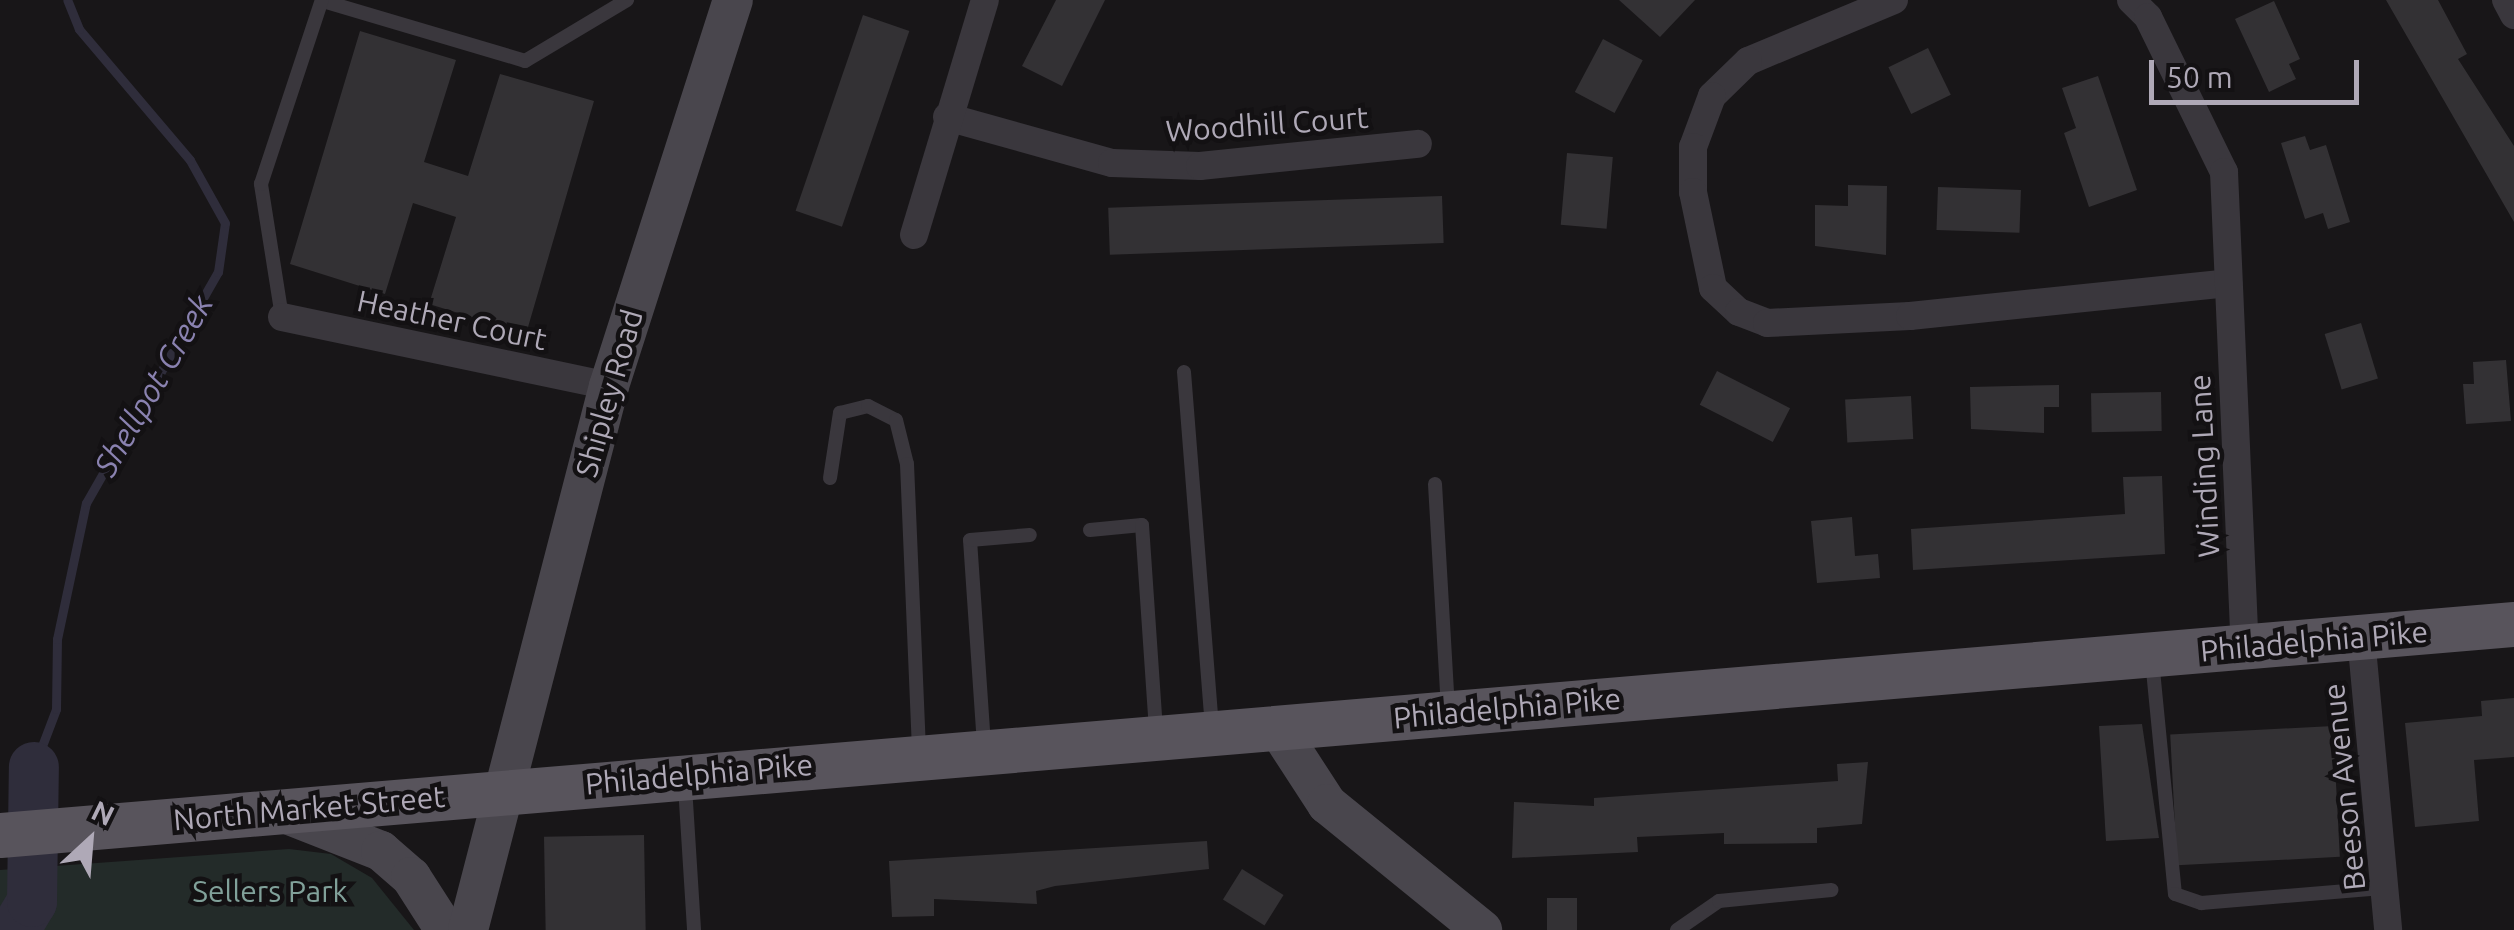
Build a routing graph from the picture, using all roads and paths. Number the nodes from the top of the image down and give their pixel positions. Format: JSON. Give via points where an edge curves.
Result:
{"nodes":[{"id":1,"x":323,"y":0,"type":"edge"},
{"id":2,"x":626,"y":0,"type":"edge"},
{"id":3,"x":733,"y":0,"type":"edge"},
{"id":4,"x":985,"y":0,"type":"edge"},
{"id":5,"x":1894,"y":0,"type":"edge"},
{"id":6,"x":2131,"y":0,"type":"edge"},
{"id":7,"x":2506,"y":0,"type":"edge"},
{"id":8,"x":2514,"y":15,"type":"edge"},
{"id":9,"x":947,"y":117,"type":"junction"},
{"id":10,"x":1418,"y":144,"type":"dead end"},
{"id":11,"x":914,"y":235,"type":"dead end"},
{"id":12,"x":2228,"y":282,"type":"junction"},
{"id":13,"x":282,"y":317,"type":"joint"},
{"id":14,"x":1184,"y":372,"type":"dead end"},
{"id":15,"x":609,"y":386,"type":"junction"},
{"id":16,"x":830,"y":478,"type":"dead end"},
{"id":17,"x":1435,"y":484,"type":"dead end"},
{"id":18,"x":1090,"y":530,"type":"dead end"},
{"id":19,"x":1030,"y":535,"type":"dead end"},
{"id":20,"x":2514,"y":624,"type":"edge"},
{"id":21,"x":2360,"y":637,"type":"junction"},
{"id":22,"x":2244,"y":647,"type":"junction"},
{"id":23,"x":2151,"y":654,"type":"junction"},
{"id":24,"x":1448,"y":713,"type":"junction"},
{"id":25,"x":1277,"y":727,"type":"junction"},
{"id":26,"x":1212,"y":732,"type":"junction"},
{"id":27,"x":1157,"y":737,"type":"junction"},
{"id":28,"x":985,"y":751,"type":"junction"},
{"id":29,"x":919,"y":756,"type":"junction"},
{"id":30,"x":684,"y":775,"type":"junction"},
{"id":31,"x":499,"y":790,"type":"junction"},
{"id":32,"x":280,"y":812,"type":"junction"},
{"id":33,"x":0,"y":835,"type":"edge"},
{"id":34,"x":2387,"y":888,"type":"junction"},
{"id":35,"x":1832,"y":890,"type":"dead end"},
{"id":36,"x":445,"y":930,"type":"edge"},
{"id":37,"x":468,"y":930,"type":"edge"},
{"id":38,"x":694,"y":930,"type":"edge"},
{"id":39,"x":1482,"y":930,"type":"edge"},
{"id":40,"x":1676,"y":930,"type":"edge"},
{"id":41,"x":2388,"y":930,"type":"edge"}],
"edges":[{"from":1,"to":2,"type":"lane","via":[[525,61]]},
{"from":1,"to":13,"type":"lane","via":[[260,184]]},
{"from":3,"to":15,"type":"main road","name":"Shipley Road"},
{"from":4,"to":9,"type":"street"},
{"from":5,"to":12,"type":"street","via":[[1748,61],[1712,96],[1693,177],[1713,288],[1767,323],[1910,316]]},
{"from":6,"to":12,"type":"street","name":"Winding Lane","via":[[2148,17],[2224,172]]},
{"from":7,"to":8,"type":"street"},
{"from":9,"to":10,"type":"street","name":"Woodhill Court","via":[[1112,164],[1200,166]]},
{"from":9,"to":11,"type":"street"},
{"from":12,"to":22,"type":"street","name":"Winding Lane"},
{"from":13,"to":15,"type":"street","name":"Heather Court"},
{"from":14,"to":26,"type":"lane"},
{"from":15,"to":31,"type":"main road","name":"Shipley Road"},
{"from":16,"to":29,"type":"lane","via":[[832,430],[855,406],[886,412],[904,433]]},
{"from":17,"to":24,"type":"lane"},
{"from":18,"to":27,"type":"lane","via":[[1142,525]]},
{"from":19,"to":28,"type":"lane","via":[[970,540]]},
{"from":20,"to":21,"type":"main road","name":"Philadelphia Pike"},
{"from":21,"to":22,"type":"main road","name":"Philadelphia Pike"},
{"from":21,"to":34,"type":"street","name":"Beeson Avenue"},
{"from":22,"to":23,"type":"main road","name":"Philadelphia Pike"},
{"from":23,"to":24,"type":"main road","name":"Philadelphia Pike"},
{"from":23,"to":34,"type":"lane","via":[[2171,888],[2182,898]]},
{"from":24,"to":25,"type":"main road","name":"Philadelphia Pike"},
{"from":25,"to":26,"type":"main road","name":"Philadelphia Pike"},
{"from":25,"to":39,"type":"main road","via":[[1327,804]]},
{"from":26,"to":27,"type":"main road","name":"Philadelphia Pike"},
{"from":27,"to":28,"type":"main road","name":"Philadelphia Pike"},
{"from":28,"to":29,"type":"main road","name":"Philadelphia Pike"},
{"from":29,"to":30,"type":"main road","name":"Philadelphia Pike"},
{"from":30,"to":31,"type":"main road","name":"Philadelphia Pike"},
{"from":30,"to":38,"type":"lane"},
{"from":31,"to":32,"type":"main road","name":"North Market Street"},
{"from":31,"to":37,"type":"main road","name":"Shipley Road"},
{"from":32,"to":33,"type":"main road","name":"North Market Street"},
{"from":32,"to":36,"type":"main road","via":[[380,851],[412,876]]},
{"from":34,"to":41,"type":"street","name":"Beeson Avenue"},
{"from":35,"to":40,"type":"lane","via":[[1718,902]]}]}
